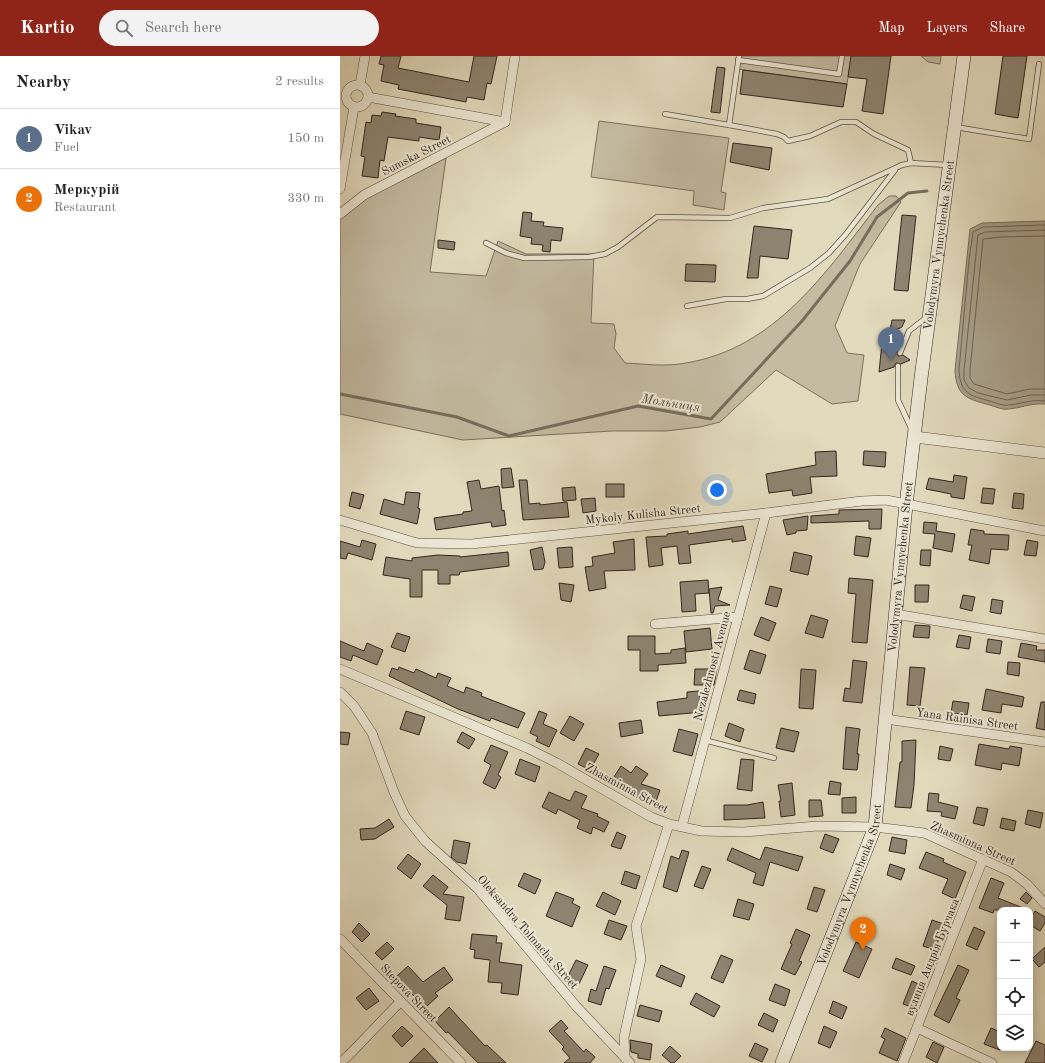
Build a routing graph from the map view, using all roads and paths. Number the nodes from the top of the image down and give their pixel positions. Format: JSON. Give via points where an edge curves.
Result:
{"nodes":[{"id":1,"x":365,"y":56,"type":"edge"},
{"id":2,"x":515,"y":56,"type":"edge"},
{"id":3,"x":842,"y":56,"type":"edge"},
{"id":4,"x":964,"y":56,"type":"edge"},
{"id":5,"x":739,"y":58,"type":"edge"},
{"id":6,"x":1039,"y":64,"type":"dead end"},
{"id":7,"x":360,"y":85,"type":"junction"},
{"id":8,"x":343,"y":93,"type":"edge"},
{"id":9,"x":368,"y":97,"type":"junction"},
{"id":10,"x":354,"y":107,"type":"junction"},
{"id":11,"x":666,"y":114,"type":"dead end"},
{"id":12,"x":505,"y":122,"type":"junction"},
{"id":13,"x":728,"y":125,"type":"junction"},
{"id":14,"x":955,"y":127,"type":"junction"},
{"id":15,"x":911,"y":163,"type":"junction"},
{"id":16,"x":949,"y":165,"type":"junction"},
{"id":17,"x":897,"y":167,"type":"junction"},
{"id":18,"x":340,"y":189,"type":"edge"},
{"id":19,"x":340,"y":214,"type":"edge"},
{"id":20,"x":486,"y":243,"type":"dead end"},
{"id":21,"x":687,"y":306,"type":"dead end"},
{"id":22,"x":929,"y":315,"type":"junction"},
{"id":23,"x":900,"y":353,"type":"dead end"},
{"id":24,"x":898,"y":366,"type":"dead end"},
{"id":25,"x":915,"y":437,"type":"junction"},
{"id":26,"x":1045,"y":453,"type":"edge"},
{"id":27,"x":906,"y":505,"type":"junction"},
{"id":28,"x":766,"y":513,"type":"junction"},
{"id":29,"x":340,"y":520,"type":"edge"},
{"id":30,"x":1045,"y":531,"type":"edge"},
{"id":31,"x":895,"y":614,"type":"junction"},
{"id":32,"x":738,"y":617,"type":"junction"},
{"id":33,"x":655,"y":624,"type":"dead end"},
{"id":34,"x":1045,"y":639,"type":"edge"},
{"id":35,"x":340,"y":669,"type":"edge"},
{"id":36,"x":340,"y":692,"type":"edge"},
{"id":37,"x":886,"y":719,"type":"junction"},
{"id":38,"x":704,"y":740,"type":"junction"},
{"id":39,"x":1045,"y":742,"type":"edge"},
{"id":40,"x":774,"y":758,"type":"dead end"},
{"id":41,"x":669,"y":824,"type":"junction"},
{"id":42,"x":682,"y":826,"type":"junction"},
{"id":43,"x":875,"y":827,"type":"junction"},
{"id":44,"x":983,"y":860,"type":"junction"},
{"id":45,"x":1045,"y":904,"type":"edge"},
{"id":46,"x":340,"y":939,"type":"edge"},
{"id":47,"x":400,"y":1002,"type":"junction"},
{"id":48,"x":917,"y":1028,"type":"junction"},
{"id":49,"x":627,"y":1061,"type":"edge"},
{"id":50,"x":340,"y":1063,"type":"edge"},
{"id":51,"x":461,"y":1063,"type":"edge"},
{"id":52,"x":782,"y":1063,"type":"edge"},
{"id":53,"x":903,"y":1063,"type":"edge"},
{"id":54,"x":992,"y":1063,"type":"edge"}],
"edges":[{"from":1,"to":7,"type":"street"},
{"from":2,"to":12,"type":"street"},
{"from":3,"to":5,"type":"lane","via":[[839,74]]},
{"from":4,"to":14,"type":"main road","name":"Volodymyra Vynnychenka Street"},
{"from":5,"to":13,"type":"lane"},
{"from":6,"to":14,"type":"lane","via":[[1029,139]]},
{"from":7,"to":8,"type":"street"},
{"from":7,"to":9,"type":"street","via":[[366,89]]},
{"from":8,"to":10,"type":"street"},
{"from":9,"to":10,"type":"street","via":[[364,105]]},
{"from":9,"to":12,"type":"street"},
{"from":10,"to":18,"type":"street"},
{"from":11,"to":13,"type":"lane"},
{"from":12,"to":19,"type":"street","name":"Sumska Street","via":[[364,195]]},
{"from":13,"to":15,"type":"lane","via":[[777,134],[788,141],[810,136],[841,122],[856,122],[874,134],[908,150]]},
{"from":14,"to":16,"type":"main road","name":"Volodymyra Vynnychenka Street"},
{"from":15,"to":16,"type":"lane"},
{"from":15,"to":17,"type":"lane"},
{"from":16,"to":22,"type":"main road","name":"Volodymyra Vynnychenka Street"},
{"from":17,"to":20,"type":"lane","via":[[828,199],[763,208],[730,218],[657,217],[605,254],[589,257],[524,258]]},
{"from":17,"to":21,"type":"lane","via":[[846,234],[810,268],[763,296]]},
{"from":22,"to":23,"type":"lane","via":[[909,331]]},
{"from":22,"to":25,"type":"main road","name":"Volodymyra Vynnychenka Street"},
{"from":24,"to":25,"type":"lane","via":[[898,400]]},
{"from":25,"to":26,"type":"street"},
{"from":25,"to":27,"type":"main road","name":"Volodymyra Vynnychenka Street"},
{"from":27,"to":28,"type":"street","name":"Mykoly Kulisha Street","via":[[886,500],[862,501]]},
{"from":27,"to":30,"type":"street","name":"Mykoly Kulisha Street"},
{"from":27,"to":31,"type":"main road","name":"Volodymyra Vynnychenka Street"},
{"from":28,"to":29,"type":"street","name":"Mykoly Kulisha Street","via":[[472,544],[417,543]]},
{"from":28,"to":32,"type":"street","name":"Nezalezhnosti Avenue"},
{"from":31,"to":34,"type":"street"},
{"from":31,"to":37,"type":"main road","name":"Volodymyra Vynnychenka Street"},
{"from":32,"to":33,"type":"street"},
{"from":32,"to":38,"type":"street","name":"Nezalezhnosti Avenue"},
{"from":35,"to":41,"type":"street","name":"Zhasminna Street","via":[[527,748],[651,817]]},
{"from":36,"to":49,"type":"street","name":"Oleksandra Tolmacha Street","via":[[354,706],[372,733],[405,816],[425,841],[478,889],[576,1006]]},
{"from":37,"to":39,"type":"street","name":"Yana Rainisa Street"},
{"from":37,"to":43,"type":"main road","name":"Volodymyra Vynnychenka Street"},
{"from":38,"to":40,"type":"lane"},
{"from":38,"to":42,"type":"street","name":"Nezalezhnosti Avenue"},
{"from":41,"to":42,"type":"street","name":"Zhasminna Street"},
{"from":41,"to":49,"type":"street","via":[[636,926],[641,960],[624,1036]]},
{"from":42,"to":43,"type":"street","name":"Zhasminna Street","via":[[701,831],[744,832],[818,826]]},
{"from":43,"to":44,"type":"street","name":"Zhasminna Street","via":[[924,833]]},
{"from":43,"to":52,"type":"main road","name":"Volodymyra Vynnychenka Street"},
{"from":44,"to":45,"type":"street","name":"Zhasminna Street","via":[[1011,872],[1027,884]]},
{"from":44,"to":48,"type":"street","name":"вулиця Андрія Бурчака"},
{"from":46,"to":47,"type":"street","name":"Stepova Street"},
{"from":47,"to":50,"type":"street"},
{"from":47,"to":51,"type":"street","name":"Stepova Street"},
{"from":48,"to":53,"type":"street","name":"вулиця Андрія Бурчака"},
{"from":48,"to":54,"type":"street"}]}
